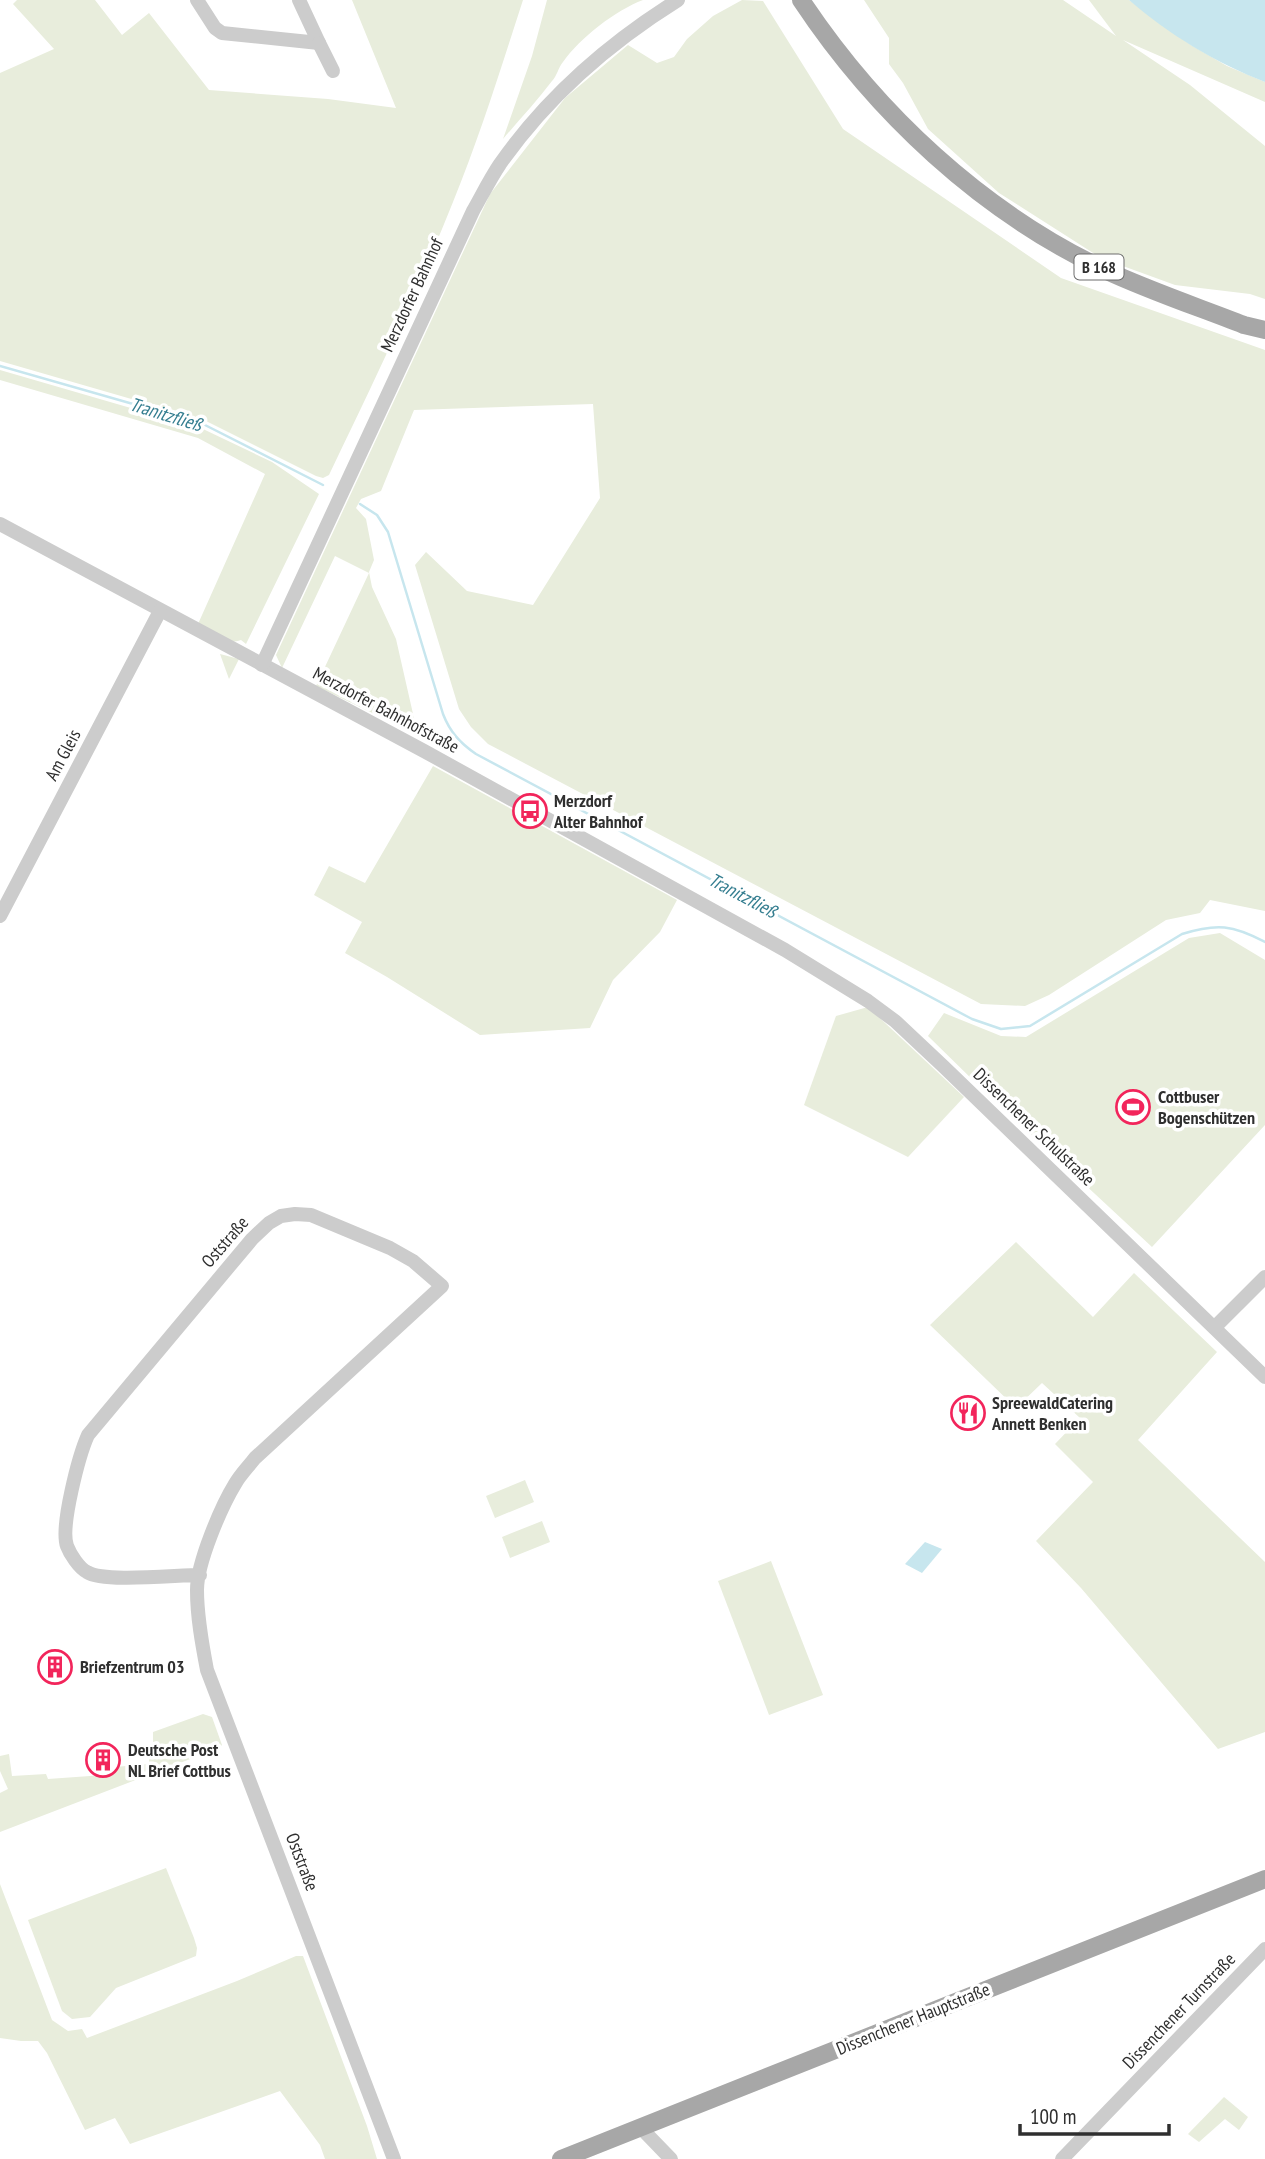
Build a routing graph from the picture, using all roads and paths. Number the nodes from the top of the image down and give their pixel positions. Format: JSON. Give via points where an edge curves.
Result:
{"nodes":[{"id":1,"x":197,"y":0,"type":"edge"},
{"id":2,"x":299,"y":0,"type":"edge"},
{"id":3,"x":678,"y":0,"type":"edge"},
{"id":4,"x":801,"y":0,"type":"edge"},
{"id":5,"x":319,"y":43,"type":"junction"},
{"id":6,"x":333,"y":71,"type":"dead end"},
{"id":7,"x":1265,"y":330,"type":"edge"},
{"id":8,"x":0,"y":524,"type":"edge"},
{"id":9,"x":160,"y":611,"type":"junction"},
{"id":10,"x":262,"y":665,"type":"junction"},
{"id":11,"x":0,"y":916,"type":"edge"},
{"id":12,"x":753,"y":933,"type":"joint"},
{"id":13,"x":1265,"y":1278,"type":"edge"},
{"id":14,"x":1215,"y":1327,"type":"junction"},
{"id":15,"x":1265,"y":1377,"type":"edge"},
{"id":16,"x":200,"y":1575,"type":"junction"},
{"id":17,"x":1265,"y":1879,"type":"edge"},
{"id":18,"x":1265,"y":1949,"type":"edge"},
{"id":19,"x":640,"y":2127,"type":"junction"},
{"id":20,"x":394,"y":2159,"type":"edge"},
{"id":21,"x":561,"y":2159,"type":"edge"},
{"id":22,"x":671,"y":2159,"type":"edge"},
{"id":23,"x":1062,"y":2159,"type":"edge"}],
"edges":[{"from":1,"to":5,"type":"street","via":[[222,33]]},
{"from":2,"to":5,"type":"street"},
{"from":3,"to":10,"type":"street","name":"Merzdorfer Bahnhof","via":[[576,76],[499,166],[473,211]]},
{"from":4,"to":7,"type":"main road","number":"B 168","via":[[830,43],[889,111],[994,204],[1105,270]]},
{"from":5,"to":6,"type":"street"},
{"from":8,"to":9,"type":"street","name":"Merzdorfer Bahnhofstraße"},
{"from":9,"to":10,"type":"street","name":"Merzdorfer Bahnhofstraße"},
{"from":9,"to":11,"type":"street","name":"Am Gleis"},
{"from":10,"to":12,"type":"street","name":"Merzdorfer Bahnhofstraße"},
{"from":12,"to":14,"type":"street","name":"Dissenchener Schulstraße","via":[[895,1021]]},
{"from":13,"to":14,"type":"street"},
{"from":14,"to":15,"type":"street","name":"Dissenchener Schulstraße"},
{"from":16,"to":16,"type":"street","name":"Oststraße","via":[[221,1511],[255,1458],[442,1286],[413,1261],[311,1215],[281,1216],[252,1239],[88,1435],[66,1526],[67,1545],[76,1560],[86,1572],[104,1578]]},
{"from":16,"to":20,"type":"street","name":"Oststraße","via":[[198,1616],[207,1670]]},
{"from":17,"to":19,"type":"main road","name":"Dissenchener Hauptstraße"},
{"from":18,"to":23,"type":"street","name":"Dissenchener Turnstraße"},
{"from":19,"to":21,"type":"main road","name":"Dissenchener Hauptstraße"},
{"from":19,"to":22,"type":"street"}]}
